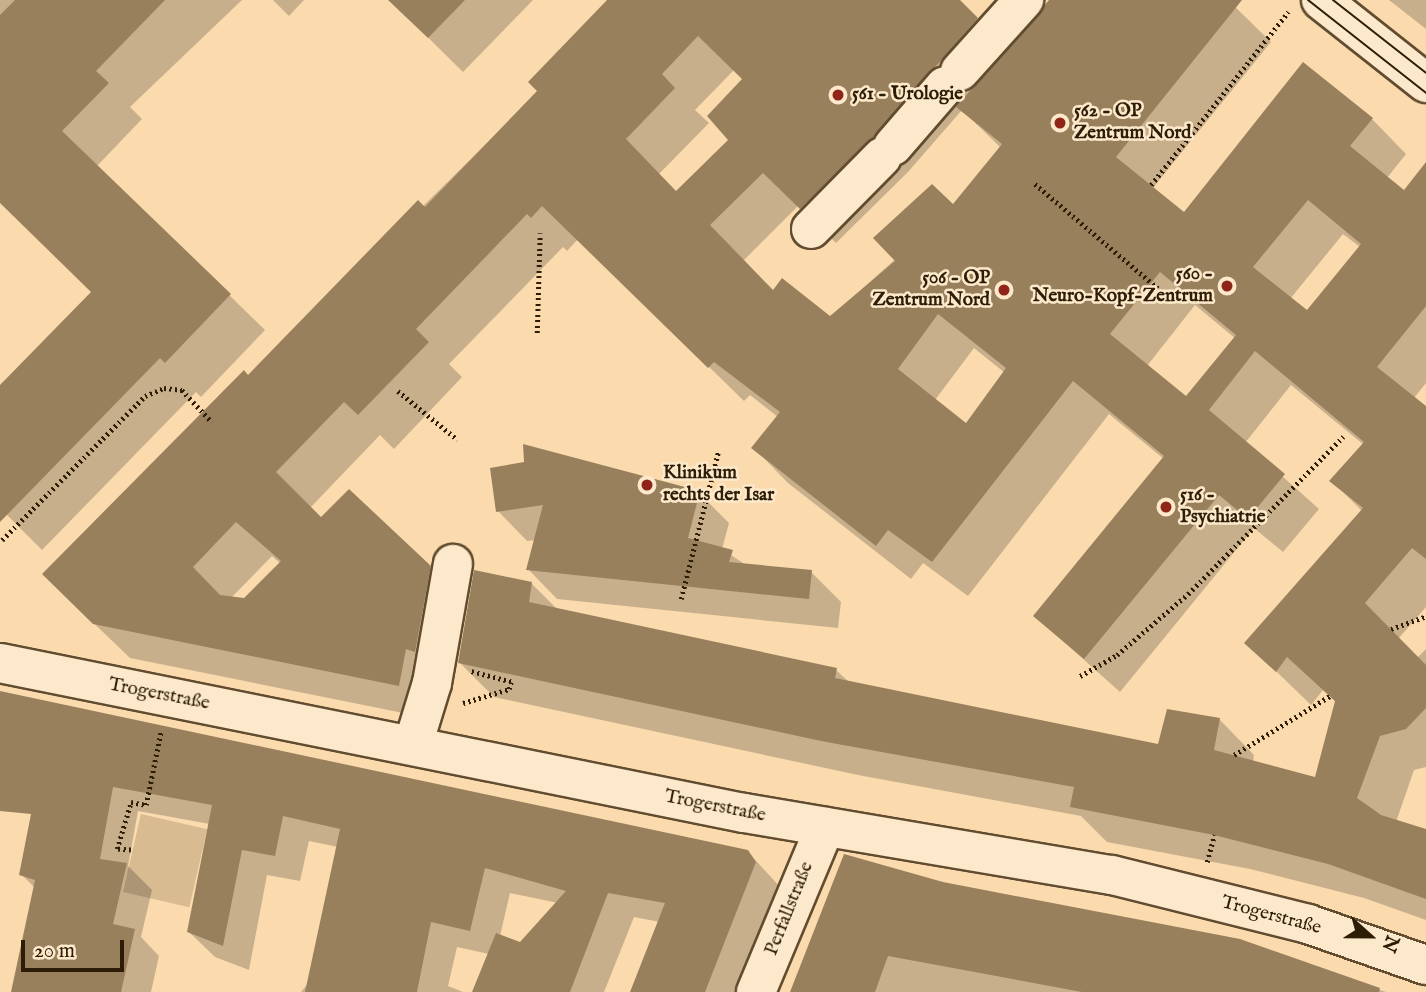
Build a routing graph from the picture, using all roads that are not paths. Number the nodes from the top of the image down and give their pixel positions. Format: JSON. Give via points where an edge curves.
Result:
{"nodes":[{"id":1,"x":1024,"y":0,"type":"edge"},
{"id":2,"x":1305,"y":5,"type":"edge"},
{"id":3,"x":1426,"y":83,"type":"edge"},
{"id":4,"x":811,"y":229,"type":"dead end"},
{"id":5,"x":453,"y":564,"type":"dead end"},
{"id":6,"x":0,"y":663,"type":"edge"},
{"id":7,"x":413,"y":745,"type":"junction"},
{"id":8,"x":825,"y":827,"type":"junction"},
{"id":9,"x":1426,"y":965,"type":"edge"},
{"id":10,"x":756,"y":992,"type":"edge"}],
"edges":[{"from":1,"to":4,"type":"street"},
{"from":2,"to":3,"type":"street"},
{"from":5,"to":7,"type":"street","via":[[432,683]]},
{"from":6,"to":7,"type":"street","name":"Trogerstraße"},
{"from":7,"to":8,"type":"street","name":"Trogerstraße"},
{"from":8,"to":9,"type":"street","name":"Trogerstraße","via":[[1112,875],[1308,924]]},
{"from":8,"to":10,"type":"street","name":"Perfallstraße"}]}
